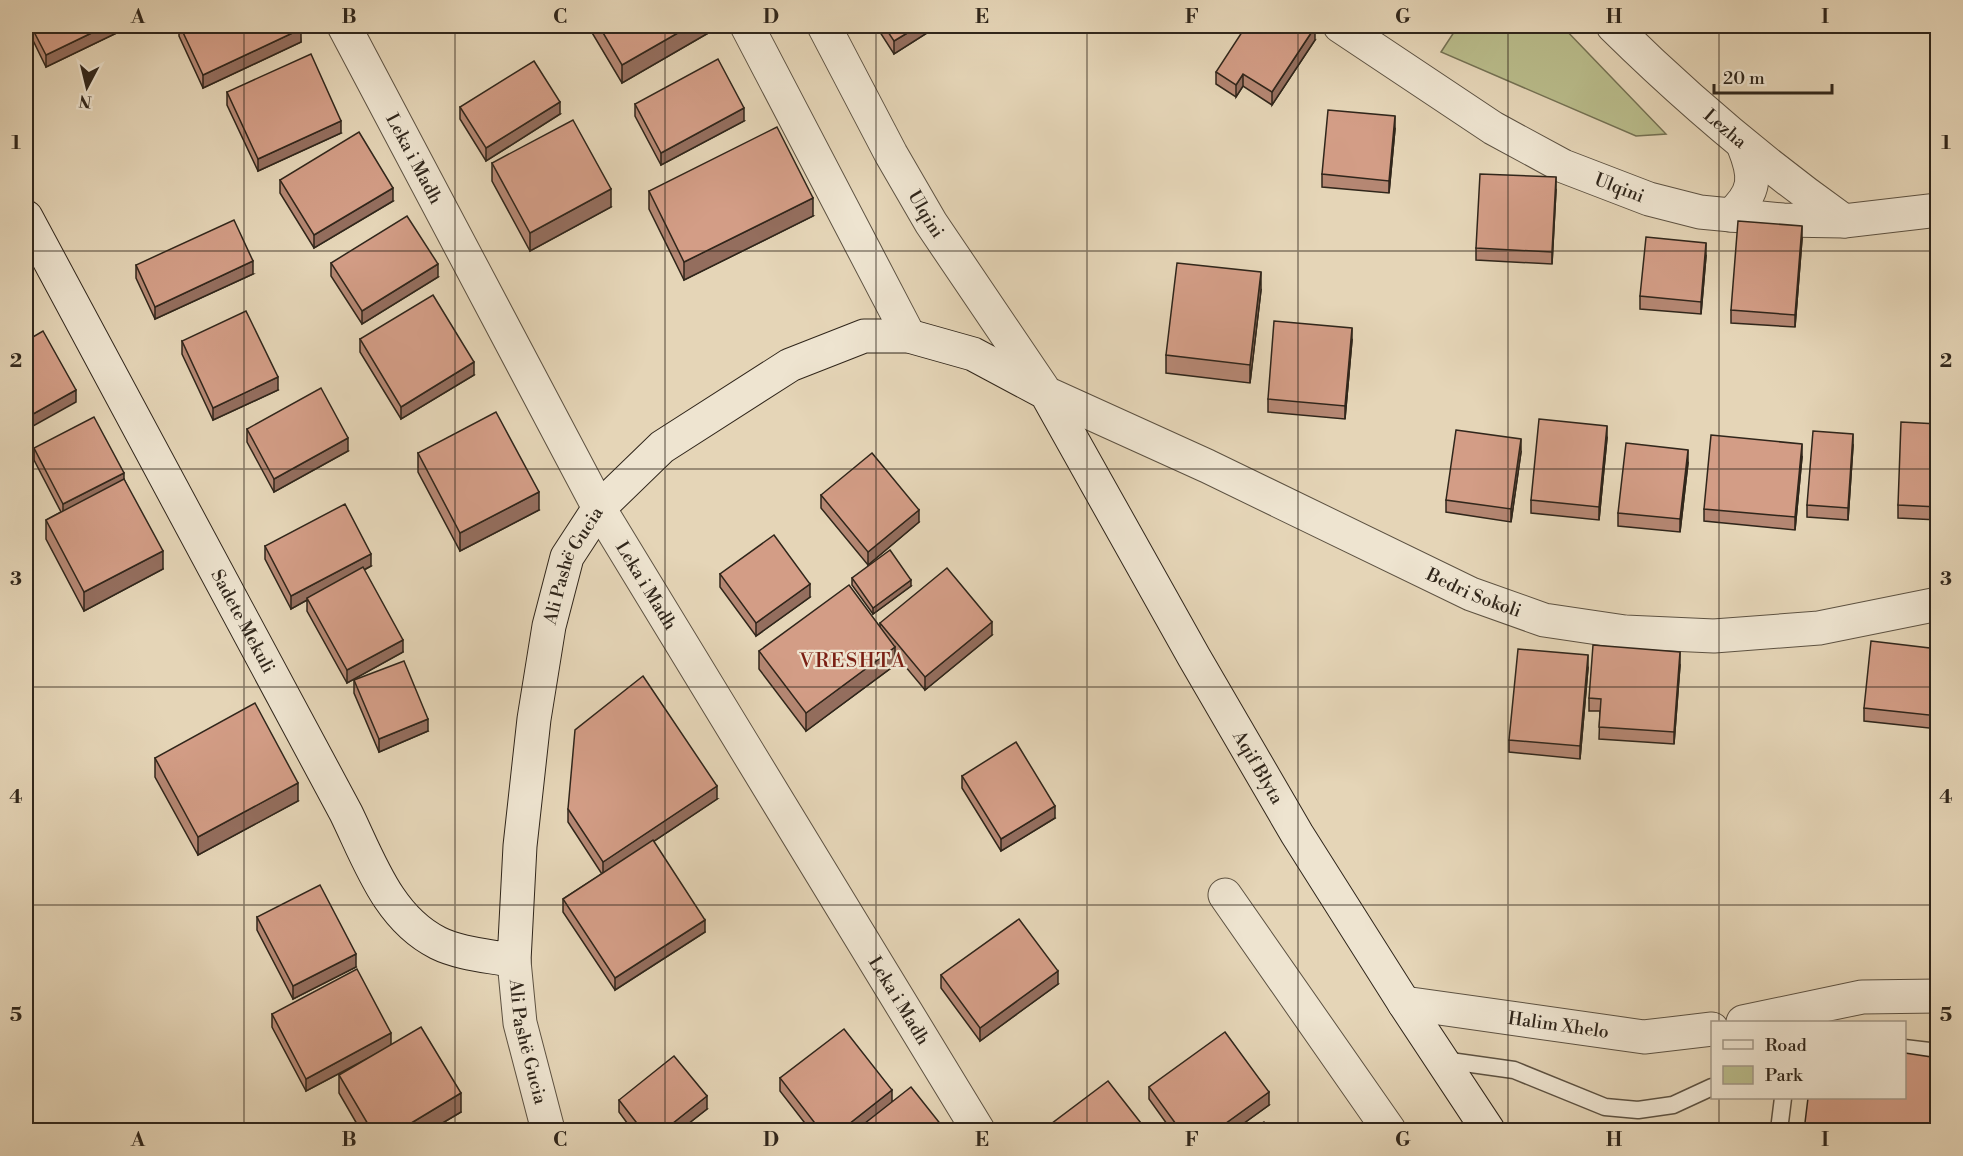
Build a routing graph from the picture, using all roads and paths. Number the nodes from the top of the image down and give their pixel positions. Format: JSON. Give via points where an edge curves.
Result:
{"nodes":[{"id":1,"x":344,"y":26,"type":"edge"},
{"id":2,"x":747,"y":26,"type":"edge"},
{"id":3,"x":824,"y":26,"type":"edge"},
{"id":4,"x":1340,"y":26,"type":"edge"},
{"id":5,"x":1613,"y":26,"type":"edge"},
{"id":6,"x":1744,"y":147,"type":"junction"},
{"id":7,"x":1938,"y":210,"type":"edge"},
{"id":8,"x":1731,"y":216,"type":"junction"},
{"id":9,"x":26,"y":217,"type":"edge"},
{"id":10,"x":1844,"y":221,"type":"junction"},
{"id":11,"x":909,"y":336,"type":"junction"},
{"id":12,"x":1046,"y":393,"type":"junction"},
{"id":13,"x":599,"y":508,"type":"junction"},
{"id":14,"x":1938,"y":604,"type":"edge"},
{"id":15,"x":1225,"y":895,"type":"dead end"},
{"id":16,"x":514,"y":961,"type":"junction"},
{"id":17,"x":1938,"y":996,"type":"edge"},
{"id":18,"x":1404,"y":1003,"type":"junction"},
{"id":19,"x":1752,"y":1021,"type":"edge"},
{"id":20,"x":1711,"y":1029,"type":"edge"},
{"id":21,"x":1906,"y":1048,"type":"edge"},
{"id":22,"x":1938,"y":1052,"type":"edge"},
{"id":23,"x":1443,"y":1060,"type":"junction"},
{"id":24,"x":1711,"y":1088,"type":"edge"},
{"id":25,"x":1784,"y":1099,"type":"edge"},
{"id":26,"x":548,"y":1131,"type":"edge"},
{"id":27,"x":978,"y":1131,"type":"edge"},
{"id":28,"x":1389,"y":1131,"type":"edge"},
{"id":29,"x":1488,"y":1131,"type":"edge"},
{"id":30,"x":1779,"y":1131,"type":"edge"}],
"edges":[{"from":1,"to":13,"type":"street","name":"Leka i Madh"},
{"from":2,"to":11,"type":"street"},
{"from":3,"to":12,"type":"street","name":"Ulqini","via":[[931,223]]},
{"from":4,"to":8,"type":"street","name":"Ulqini","via":[[1493,128],[1563,165],[1649,199]]},
{"from":5,"to":6,"type":"street","name":"Lezha"},
{"from":6,"to":8,"type":"street","via":[[1753,170],[1752,187],[1745,203]]},
{"from":6,"to":10,"type":"street","name":"Lezha"},
{"from":7,"to":10,"type":"street","name":"Ulqini"},
{"from":8,"to":10,"type":"street","name":"Ulqini"},
{"from":9,"to":16,"type":"street","name":"Sadete Mekuli","via":[[387,895],[408,922],[439,944]]},
{"from":11,"to":12,"type":"street","name":"Ali Pashë Gucia","via":[[973,354]]},
{"from":11,"to":13,"type":"street","name":"Ali Pashë Gucia","via":[[864,336],[790,365],[662,447]]},
{"from":12,"to":14,"type":"street","name":"Bedri Sokoli","via":[[1471,594],[1544,620],[1625,632],[1714,636],[1820,628]]},
{"from":12,"to":18,"type":"street","name":"Aqif Blyta","via":[[1297,834]]},
{"from":13,"to":16,"type":"street","name":"Ali Pashë Gucia","via":[[567,556],[549,626],[520,846]]},
{"from":13,"to":27,"type":"street","name":"Leka i Madh"},
{"from":15,"to":28,"type":"street"},
{"from":16,"to":26,"type":"street","name":"Ali Pashë Gucia","via":[[520,1023]]},
{"from":17,"to":19,"type":"street","via":[[1862,997]]},
{"from":18,"to":20,"type":"street","name":"Halim Xhelo","via":[[1644,1037]]},
{"from":18,"to":23,"type":"street","name":"Aqif Blyta"},
{"from":21,"to":22,"type":"lane"},
{"from":23,"to":24,"type":"lane","via":[[1514,1070],[1605,1107],[1673,1105]]},
{"from":23,"to":29,"type":"street","name":"Aqif Blyta"},
{"from":25,"to":30,"type":"lane"}]}
